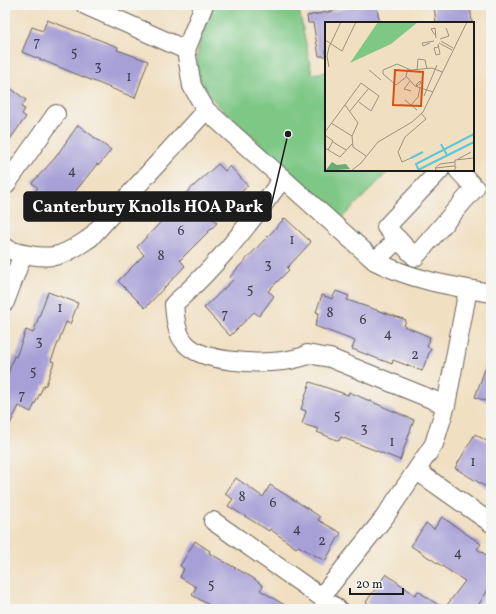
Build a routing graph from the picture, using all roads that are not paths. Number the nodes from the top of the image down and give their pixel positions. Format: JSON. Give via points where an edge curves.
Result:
{"nodes":[{"id":1,"x":85,"y":5,"type":"edge"},
{"id":2,"x":204,"y":5,"type":"edge"},
{"id":3,"x":186,"y":50,"type":"junction"},
{"id":4,"x":206,"y":110,"type":"junction"},
{"id":5,"x":56,"y":114,"type":"dead end"},
{"id":6,"x":439,"y":171,"type":"edge"},
{"id":7,"x":459,"y":171,"type":"edge"},
{"id":8,"x":283,"y":178,"type":"junction"},
{"id":9,"x":5,"y":186,"type":"edge"},
{"id":10,"x":398,"y":239,"type":"junction"},
{"id":11,"x":5,"y":247,"type":"edge"},
{"id":12,"x":23,"y":254,"type":"junction"},
{"id":13,"x":374,"y":261,"type":"junction"},
{"id":14,"x":468,"y":289,"type":"junction"},
{"id":15,"x":491,"y":293,"type":"edge"},
{"id":16,"x":5,"y":302,"type":"edge"},
{"id":17,"x":446,"y":405,"type":"junction"},
{"id":18,"x":417,"y":471,"type":"junction"},
{"id":19,"x":213,"y":520,"type":"dead end"},
{"id":20,"x":491,"y":523,"type":"edge"},
{"id":21,"x":321,"y":597,"type":"junction"},
{"id":22,"x":338,"y":609,"type":"edge"}],
"edges":[{"from":1,"to":3,"type":"street"},
{"from":2,"to":3,"type":"street"},
{"from":3,"to":4,"type":"street","via":[[192,86]]},
{"from":4,"to":8,"type":"street"},
{"from":4,"to":12,"type":"street","via":[[90,238],[73,249],[53,256]]},
{"from":5,"to":9,"type":"street"},
{"from":6,"to":10,"type":"street","via":[[386,227]]},
{"from":7,"to":10,"type":"street","via":[[476,188],[415,257]]},
{"from":8,"to":13,"type":"street"},
{"from":8,"to":17,"type":"street","via":[[242,232],[174,304],[176,322],[184,342],[198,352],[219,358],[253,361],[283,361],[308,355],[330,358]]},
{"from":10,"to":13,"type":"street"},
{"from":11,"to":12,"type":"street"},
{"from":12,"to":16,"type":"street"},
{"from":13,"to":14,"type":"street","via":[[398,273]]},
{"from":14,"to":15,"type":"street"},
{"from":14,"to":17,"type":"street"},
{"from":17,"to":18,"type":"street","via":[[434,444]]},
{"from":18,"to":20,"type":"street"},
{"from":18,"to":21,"type":"street","via":[[384,518]]},
{"from":19,"to":21,"type":"street"},
{"from":21,"to":22,"type":"street"}]}
